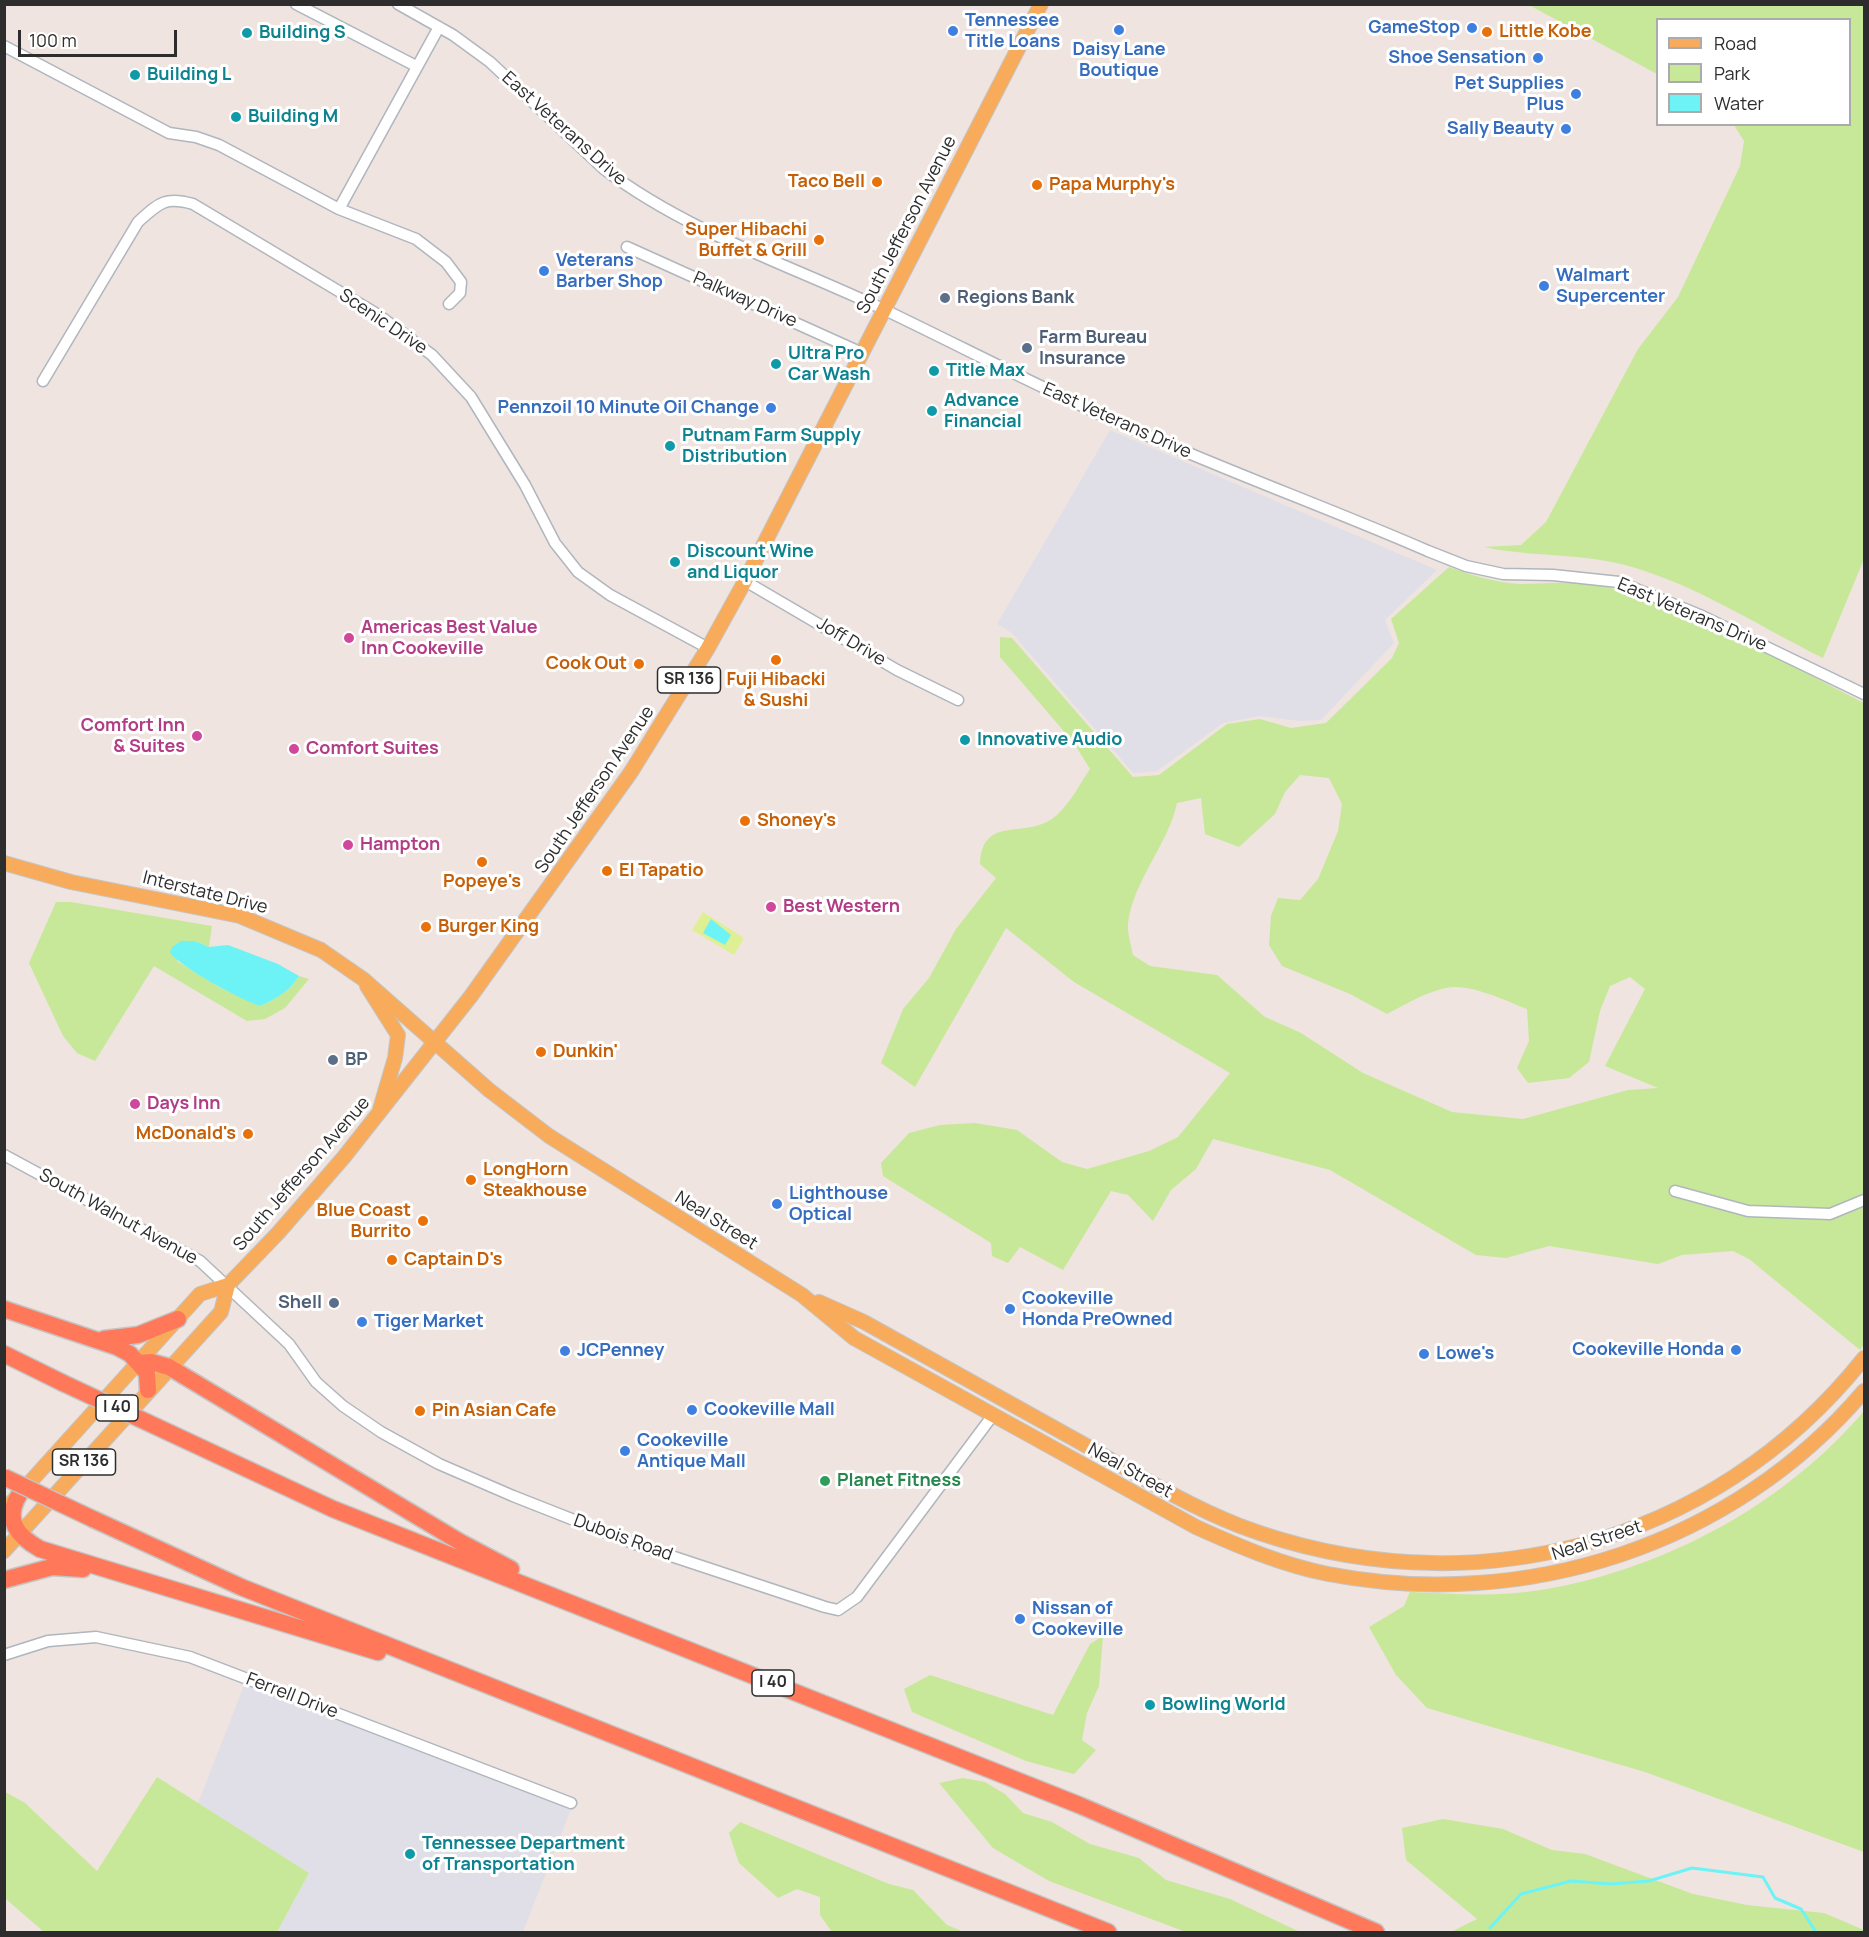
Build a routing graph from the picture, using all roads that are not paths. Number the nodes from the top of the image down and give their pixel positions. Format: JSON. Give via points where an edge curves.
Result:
{"nodes":[{"id":1,"x":296,"y":4,"type":"edge"},
{"id":2,"x":398,"y":4,"type":"edge"},
{"id":3,"x":1041,"y":4,"type":"edge"},
{"id":4,"x":439,"y":27,"type":"junction"},
{"id":5,"x":4,"y":46,"type":"edge"},
{"id":6,"x":416,"y":66,"type":"junction"},
{"id":7,"x":339,"y":209,"type":"junction"},
{"id":8,"x":627,"y":247,"type":"dead end"},
{"id":9,"x":449,"y":304,"type":"dead end"},
{"id":10,"x":884,"y":309,"type":"junction"},
{"id":11,"x":862,"y":353,"type":"junction"},
{"id":12,"x":43,"y":381,"type":"dead end"},
{"id":13,"x":745,"y":581,"type":"junction"},
{"id":14,"x":708,"y":648,"type":"junction"},
{"id":15,"x":1864,"y":694,"type":"edge"},
{"id":16,"x":958,"y":700,"type":"dead end"},
{"id":17,"x":4,"y":863,"type":"edge"},
{"id":18,"x":363,"y":979,"type":"junction"},
{"id":19,"x":435,"y":1043,"type":"junction"},
{"id":20,"x":379,"y":1112,"type":"junction"},
{"id":21,"x":4,"y":1155,"type":"edge"},
{"id":22,"x":1675,"y":1191,"type":"dead end"},
{"id":23,"x":1864,"y":1200,"type":"edge"},
{"id":24,"x":228,"y":1285,"type":"junction"},
{"id":25,"x":802,"y":1295,"type":"junction"},
{"id":26,"x":4,"y":1309,"type":"edge"},
{"id":27,"x":178,"y":1319,"type":"junction"},
{"id":28,"x":92,"y":1339,"type":"junction"},
{"id":29,"x":4,"y":1354,"type":"edge"},
{"id":30,"x":1864,"y":1358,"type":"edge"},
{"id":31,"x":139,"y":1364,"type":"junction"},
{"id":32,"x":169,"y":1367,"type":"junction"},
{"id":33,"x":148,"y":1390,"type":"junction"},
{"id":34,"x":1864,"y":1390,"type":"edge"},
{"id":35,"x":993,"y":1415,"type":"junction"},
{"id":36,"x":4,"y":1477,"type":"edge"},
{"id":37,"x":20,"y":1495,"type":"junction"},
{"id":38,"x":4,"y":1511,"type":"edge"},
{"id":39,"x":12,"y":1534,"type":"edge"},
{"id":40,"x":4,"y":1551,"type":"edge"},
{"id":41,"x":130,"y":1577,"type":"junction"},
{"id":42,"x":4,"y":1580,"type":"edge"},
{"id":43,"x":578,"y":1605,"type":"junction"},
{"id":44,"x":4,"y":1655,"type":"edge"},
{"id":45,"x":502,"y":1691,"type":"junction"},
{"id":46,"x":571,"y":1803,"type":"dead end"},
{"id":47,"x":1108,"y":1932,"type":"edge"},
{"id":48,"x":1376,"y":1932,"type":"edge"}],
"edges":[{"from":1,"to":6,"type":"street"},
{"from":2,"to":4,"type":"street","name":"East Veterans Drive"},
{"from":3,"to":10,"type":"main road","name":"South Jefferson Avenue","number":"SR 136"},
{"from":4,"to":6,"type":"street"},
{"from":4,"to":10,"type":"street","name":"East Veterans Drive","via":[[490,62],[604,169],[665,210]]},
{"from":5,"to":7,"type":"street","via":[[169,134],[196,137],[219,146]]},
{"from":6,"to":7,"type":"street"},
{"from":7,"to":9,"type":"street","via":[[416,239],[446,262],[461,282],[460,292]]},
{"from":8,"to":11,"type":"street","name":"Palkway Drive"},
{"from":10,"to":11,"type":"main road","name":"South Jefferson Avenue","number":"SR 136"},
{"from":10,"to":15,"type":"street","name":"East Veterans Drive","via":[[1025,381],[1130,428],[1454,562],[1503,574],[1553,574],[1619,582],[1702,615]]},
{"from":11,"to":13,"type":"main road","name":"South Jefferson Avenue","number":"SR 136"},
{"from":12,"to":14,"type":"street","name":"Scenic Drive","via":[[138,222],[159,203],[176,199],[193,204],[377,314],[432,355],[471,397],[555,543],[578,572],[610,595]]},
{"from":13,"to":14,"type":"main road","name":"South Jefferson Avenue","number":"SR 136"},
{"from":13,"to":16,"type":"street","name":"Joff Drive","via":[[897,670]]},
{"from":14,"to":19,"type":"main road","name":"South Jefferson Avenue","number":"SR 136","via":[[594,827]]},
{"from":17,"to":18,"type":"main road","name":"Interstate Drive","via":[[71,882],[240,916],[321,950]]},
{"from":18,"to":19,"type":"main road","name":"Interstate Drive"},
{"from":18,"to":20,"type":"main road","via":[[398,1035]]},
{"from":19,"to":20,"type":"main road","name":"South Jefferson Avenue","number":"SR 136"},
{"from":19,"to":25,"type":"main road","name":"Neal Street","via":[[549,1136]]},
{"from":20,"to":24,"type":"main road","name":"South Jefferson Avenue","number":"SR 136","via":[[304,1204]]},
{"from":21,"to":24,"type":"street","name":"South Walnut Avenue","via":[[200,1261]]},
{"from":22,"to":23,"type":"street","via":[[1748,1211],[1830,1214]]},
{"from":24,"to":27,"type":"main road","name":"South Jefferson Avenue","number":"SR 136","via":[[200,1294]]},
{"from":24,"to":32,"type":"main road","name":"South Jefferson Avenue","number":"SR 136","via":[[221,1312]]},
{"from":24,"to":35,"type":"street","name":"Dubois Road","via":[[289,1344],[316,1382],[343,1406],[440,1464],[629,1541],[838,1610],[857,1597]]},
{"from":25,"to":30,"type":"main road","name":"Neal Street","via":[[864,1322],[1190,1504],[1282,1540],[1336,1554],[1454,1564],[1555,1553],[1662,1518],[1728,1481],[1785,1441]]},
{"from":25,"to":35,"type":"main road","name":"Neal Street","via":[[854,1338]]},
{"from":26,"to":28,"type":"highway"},
{"from":27,"to":28,"type":"highway","via":[[138,1335]]},
{"from":27,"to":31,"type":"main road","name":"South Jefferson Avenue","number":"SR 136"},
{"from":28,"to":31,"type":"highway","via":[[123,1349]]},
{"from":29,"to":43,"type":"highway","number":"I 40","bridge":true,"via":[[333,1509]]},
{"from":31,"to":32,"type":"highway","via":[[152,1362]]},
{"from":31,"to":33,"type":"highway","via":[[147,1373]]},
{"from":31,"to":37,"type":"main road","name":"South Jefferson Avenue","number":"SR 136"},
{"from":32,"to":33,"type":"main road","name":"South Jefferson Avenue","number":"SR 136"},
{"from":32,"to":43,"type":"highway","via":[[460,1542]]},
{"from":33,"to":39,"type":"main road","name":"South Jefferson Avenue","number":"SR 136"},
{"from":34,"to":35,"type":"main road","name":"Neal Street","via":[[1797,1458],[1752,1492],[1704,1519],[1617,1557],[1540,1577],[1469,1584],[1413,1584],[1326,1574],[1255,1553],[1188,1523]]},
{"from":36,"to":45,"type":"highway","bridge":true,"via":[[241,1587]]},
{"from":37,"to":38,"type":"main road","name":"South Jefferson Avenue","number":"SR 136"},
{"from":37,"to":39,"type":"highway","via":[[13,1509]]},
{"from":39,"to":40,"type":"main road","name":"South Jefferson Avenue","number":"SR 136"},
{"from":39,"to":41,"type":"highway","via":[[51,1553]]},
{"from":41,"to":42,"type":"highway","via":[[52,1568]]},
{"from":41,"to":45,"type":"highway"},
{"from":43,"to":48,"type":"highway","number":"I 40","via":[[1079,1805]]},
{"from":44,"to":46,"type":"street","name":"Ferrell Drive","via":[[48,1641],[96,1637],[189,1657]]},
{"from":45,"to":47,"type":"highway"}]}
